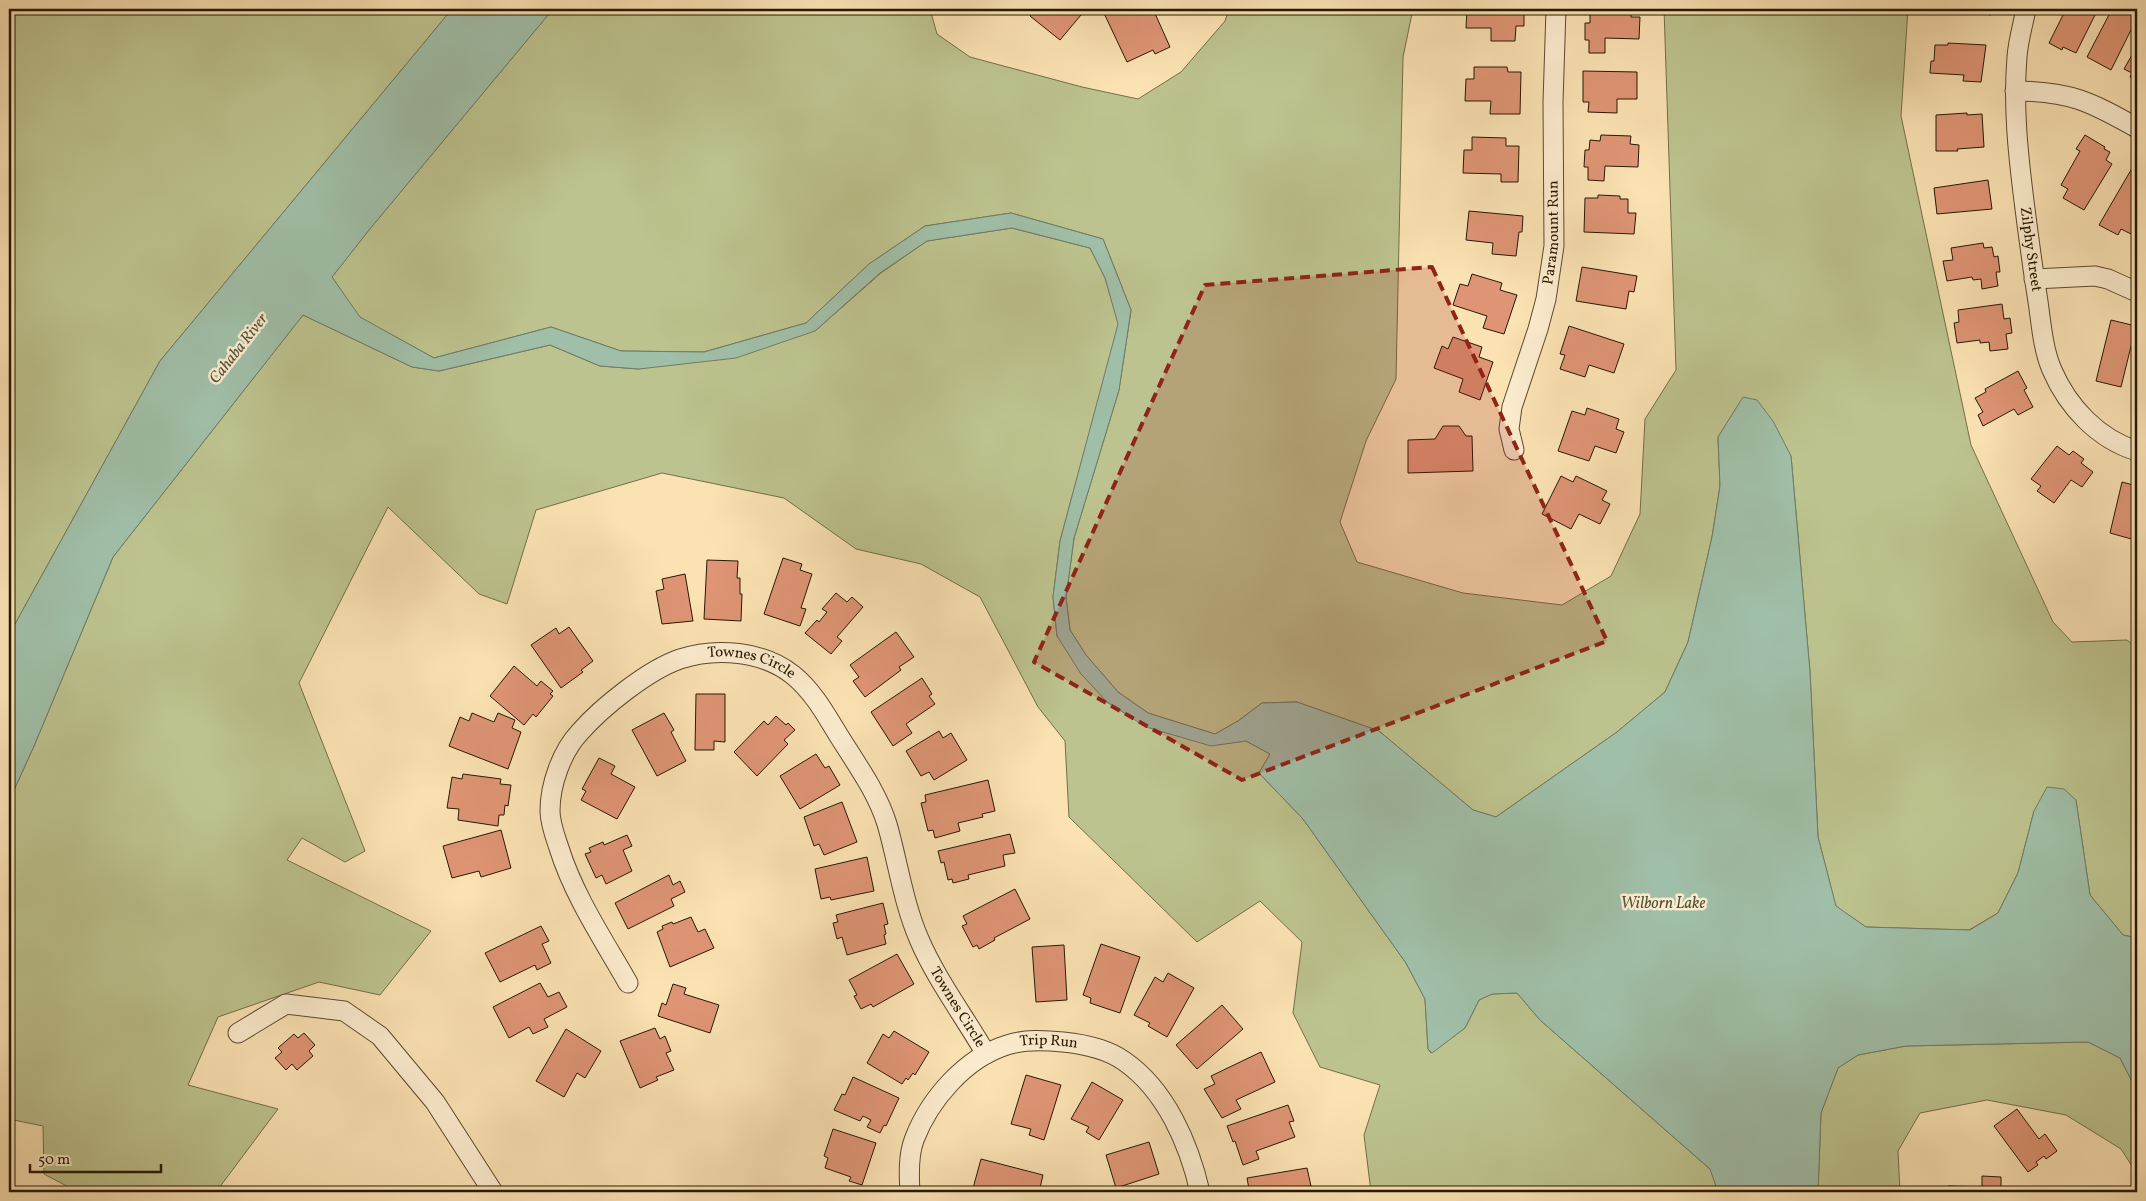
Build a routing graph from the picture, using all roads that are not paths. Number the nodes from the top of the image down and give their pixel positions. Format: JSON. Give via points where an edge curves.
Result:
{"nodes":[{"id":1,"x":1556,"y":9,"type":"edge"},
{"id":2,"x":2026,"y":9,"type":"edge"},
{"id":3,"x":2016,"y":91,"type":"junction"},
{"id":4,"x":2137,"y":128,"type":"edge"},
{"id":5,"x":2034,"y":279,"type":"junction"},
{"id":6,"x":2137,"y":292,"type":"edge"},
{"id":7,"x":1514,"y":450,"type":"dead end"},
{"id":8,"x":2137,"y":451,"type":"edge"},
{"id":9,"x":628,"y":983,"type":"dead end"},
{"id":10,"x":238,"y":1032,"type":"dead end"},
{"id":11,"x":986,"y":1054,"type":"junction"},
{"id":12,"x":492,"y":1192,"type":"edge"},
{"id":13,"x":910,"y":1192,"type":"edge"},
{"id":14,"x":1200,"y":1192,"type":"edge"}],
"edges":[{"from":1,"to":7,"type":"street","name":"Paramount Run","via":[[1554,246],[1544,306],[1512,407],[1509,429]]},
{"from":2,"to":3,"type":"street","name":"Zilphy Street","via":[[2017,56]]},
{"from":3,"to":4,"type":"street","via":[[2049,92],[2090,102]]},
{"from":3,"to":5,"type":"street","name":"Zilphy Street","via":[[2016,136]]},
{"from":5,"to":6,"type":"street","via":[[2096,276]]},
{"from":5,"to":8,"type":"street","name":"Zilphy Street","via":[[2046,350],[2060,386],[2072,405],[2099,432]]},
{"from":9,"to":11,"type":"street","name":"Townes Circle","via":[[566,872],[550,812],[552,788],[562,760],[579,733],[651,672],[680,659],[714,652],[740,654],[771,662],[793,675],[814,696],[864,775],[887,824],[919,939]]},
{"from":10,"to":12,"type":"street","via":[[286,1004],[344,1011],[380,1036],[435,1102]]},
{"from":11,"to":13,"type":"street","name":"Trip Run","via":[[956,1077],[928,1114],[914,1141],[909,1171]]},
{"from":11,"to":14,"type":"street","name":"Trip Run","via":[[1006,1045],[1051,1041],[1103,1050],[1123,1060],[1143,1076],[1160,1097],[1182,1138]]}]}
